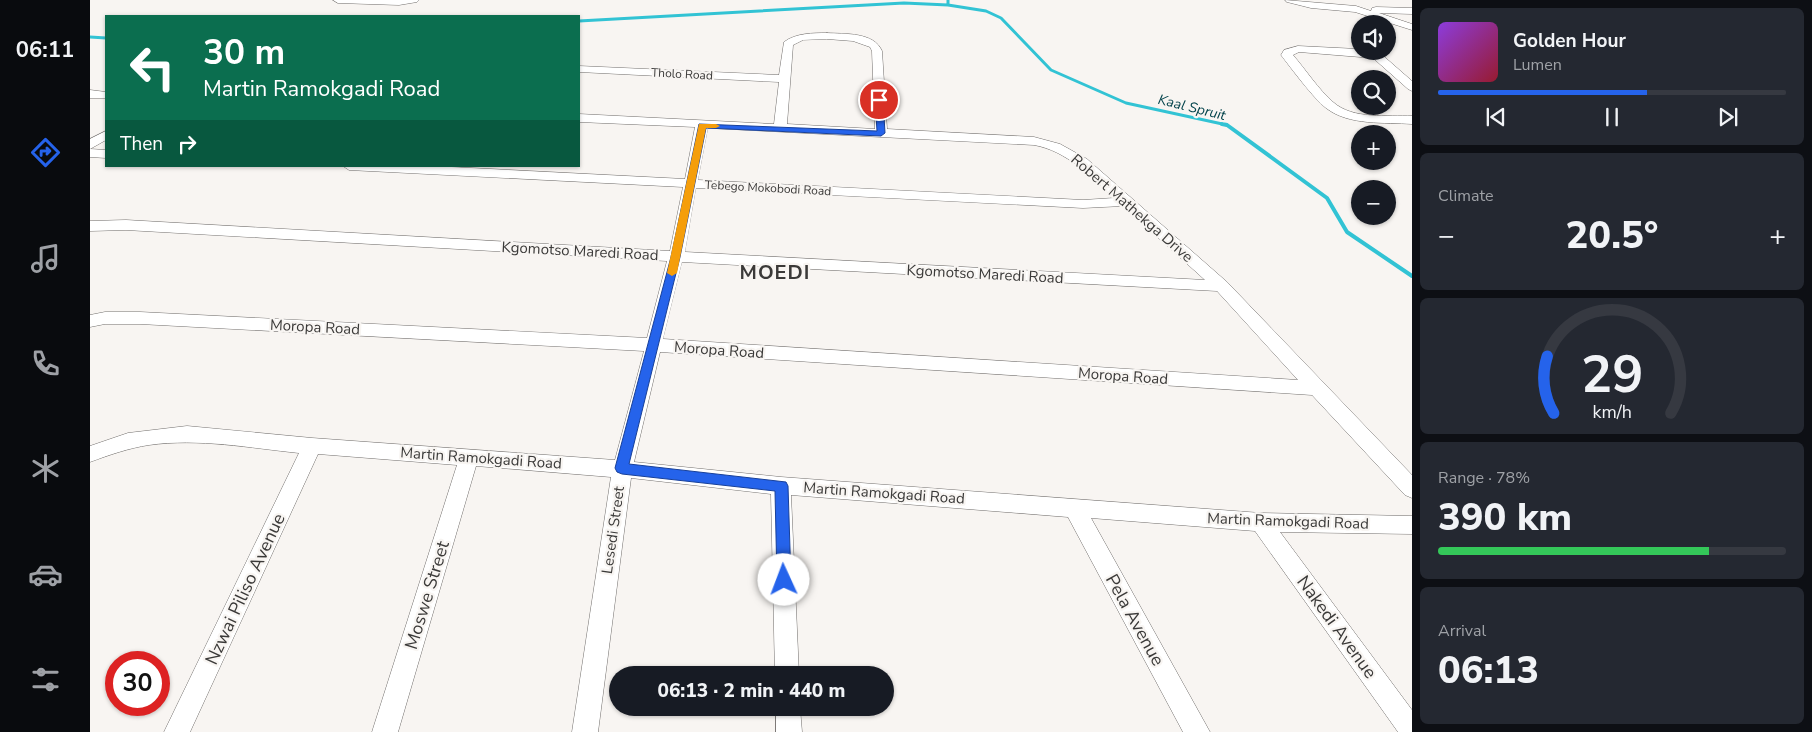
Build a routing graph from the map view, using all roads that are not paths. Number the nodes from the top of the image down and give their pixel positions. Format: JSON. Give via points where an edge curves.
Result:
{"nodes":[{"id":1,"x":338,"y":0,"type":"edge"},
{"id":2,"x":414,"y":0,"type":"edge"},
{"id":3,"x":1290,"y":0,"type":"edge"},
{"id":4,"x":1356,"y":9,"type":"junction"},
{"id":5,"x":1412,"y":11,"type":"edge"},
{"id":6,"x":1412,"y":27,"type":"edge"},
{"id":7,"x":580,"y":69,"type":"edge"},
{"id":8,"x":784,"y":79,"type":"junction"},
{"id":9,"x":1412,"y":87,"type":"edge"},
{"id":10,"x":90,"y":94,"type":"edge"},
{"id":11,"x":105,"y":95,"type":"edge"},
{"id":12,"x":580,"y":118,"type":"edge"},
{"id":13,"x":1412,"y":120,"type":"edge"},
{"id":14,"x":702,"y":125,"type":"junction"},
{"id":15,"x":780,"y":129,"type":"junction"},
{"id":16,"x":881,"y":133,"type":"junction"},
{"id":17,"x":105,"y":136,"type":"edge"},
{"id":18,"x":90,"y":145,"type":"edge"},
{"id":19,"x":90,"y":153,"type":"edge"},
{"id":20,"x":105,"y":154,"type":"edge"},
{"id":21,"x":368,"y":167,"type":"edge"},
{"id":22,"x":689,"y":184,"type":"junction"},
{"id":23,"x":1128,"y":202,"type":"junction"},
{"id":24,"x":90,"y":226,"type":"edge"},
{"id":25,"x":676,"y":257,"type":"junction"},
{"id":26,"x":1221,"y":286,"type":"junction"},
{"id":27,"x":90,"y":321,"type":"edge"},
{"id":28,"x":653,"y":345,"type":"junction"},
{"id":29,"x":1318,"y":388,"type":"junction"},
{"id":30,"x":312,"y":446,"type":"junction"},
{"id":31,"x":90,"y":454,"type":"edge"},
{"id":32,"x":469,"y":458,"type":"junction"},
{"id":33,"x":622,"y":468,"type":"junction"},
{"id":34,"x":781,"y":486,"type":"junction"},
{"id":35,"x":1412,"y":488,"type":"edge"},
{"id":36,"x":1074,"y":507,"type":"junction"},
{"id":37,"x":1261,"y":522,"type":"junction"},
{"id":38,"x":1412,"y":525,"type":"edge"},
{"id":39,"x":787,"y":666,"type":"edge"},
{"id":40,"x":788,"y":716,"type":"edge"},
{"id":41,"x":1412,"y":731,"type":"edge"},
{"id":42,"x":177,"y":732,"type":"edge"},
{"id":43,"x":385,"y":732,"type":"edge"},
{"id":44,"x":585,"y":732,"type":"edge"},
{"id":45,"x":789,"y":732,"type":"edge"},
{"id":46,"x":1196,"y":732,"type":"edge"}],
"edges":[{"from":1,"to":2,"type":"street"},
{"from":3,"to":4,"type":"street"},
{"from":4,"to":5,"type":"street"},
{"from":4,"to":6,"type":"street"},
{"from":7,"to":8,"type":"street","name":"Tholo Road"},
{"from":8,"to":15,"type":"street"},
{"from":8,"to":16,"type":"street","via":[[788,44],[795,38],[854,38],[872,43],[877,51]]},
{"from":9,"to":13,"type":"street","via":[[1382,58],[1369,53],[1298,49],[1287,55],[1336,110],[1361,117]]},
{"from":10,"to":11,"type":"street"},
{"from":12,"to":14,"type":"street","name":"Robert Mathekga Drive"},
{"from":14,"to":15,"type":"street","name":"Robert Mathekga Drive"},
{"from":14,"to":22,"type":"street","name":"Lesedi Street"},
{"from":15,"to":16,"type":"street","name":"Robert Mathekga Drive"},
{"from":16,"to":23,"type":"street","name":"Robert Mathekga Drive","via":[[1044,143],[1076,157]]},
{"from":17,"to":18,"type":"street"},
{"from":19,"to":20,"type":"street"},
{"from":21,"to":22,"type":"street","name":"Tebego Mokobodi Road"},
{"from":22,"to":23,"type":"street","name":"Tebego Mokobodi Road","via":[[1090,204]]},
{"from":22,"to":25,"type":"street","name":"Lesedi Street"},
{"from":23,"to":26,"type":"street","name":"Robert Mathekga Drive"},
{"from":24,"to":25,"type":"street","name":"Kgomotso Maredi Road","via":[[126,225]]},
{"from":25,"to":26,"type":"street","name":"Kgomotso Maredi Road"},
{"from":25,"to":28,"type":"street","name":"Lesedi Street"},
{"from":26,"to":29,"type":"street","name":"Robert Mathekga Drive"},
{"from":27,"to":28,"type":"street","name":"Moropa Road","via":[[140,318]]},
{"from":28,"to":29,"type":"street","name":"Moropa Road"},
{"from":28,"to":33,"type":"street","name":"Lesedi Street"},
{"from":29,"to":35,"type":"street","name":"Robert Mathekga Drive"},
{"from":30,"to":31,"type":"street","name":"Martin Ramokgadi Road","via":[[188,434],[128,441]]},
{"from":30,"to":32,"type":"street","name":"Martin Ramokgadi Road"},
{"from":30,"to":42,"type":"street","name":"Nzwai Piliso Avenue"},
{"from":32,"to":33,"type":"street","name":"Martin Ramokgadi Road"},
{"from":32,"to":43,"type":"street","name":"Moswe Street"},
{"from":33,"to":34,"type":"street","name":"Martin Ramokgadi Road"},
{"from":33,"to":44,"type":"street","name":"Lesedi Street"},
{"from":34,"to":36,"type":"street","name":"Martin Ramokgadi Road"},
{"from":34,"to":39,"type":"street"},
{"from":36,"to":37,"type":"street","name":"Martin Ramokgadi Road"},
{"from":36,"to":46,"type":"street","name":"Pela Avenue"},
{"from":37,"to":38,"type":"street","name":"Martin Ramokgadi Road"},
{"from":37,"to":41,"type":"street","name":"Nakedi Avenue"},
{"from":40,"to":45,"type":"street"}]}
